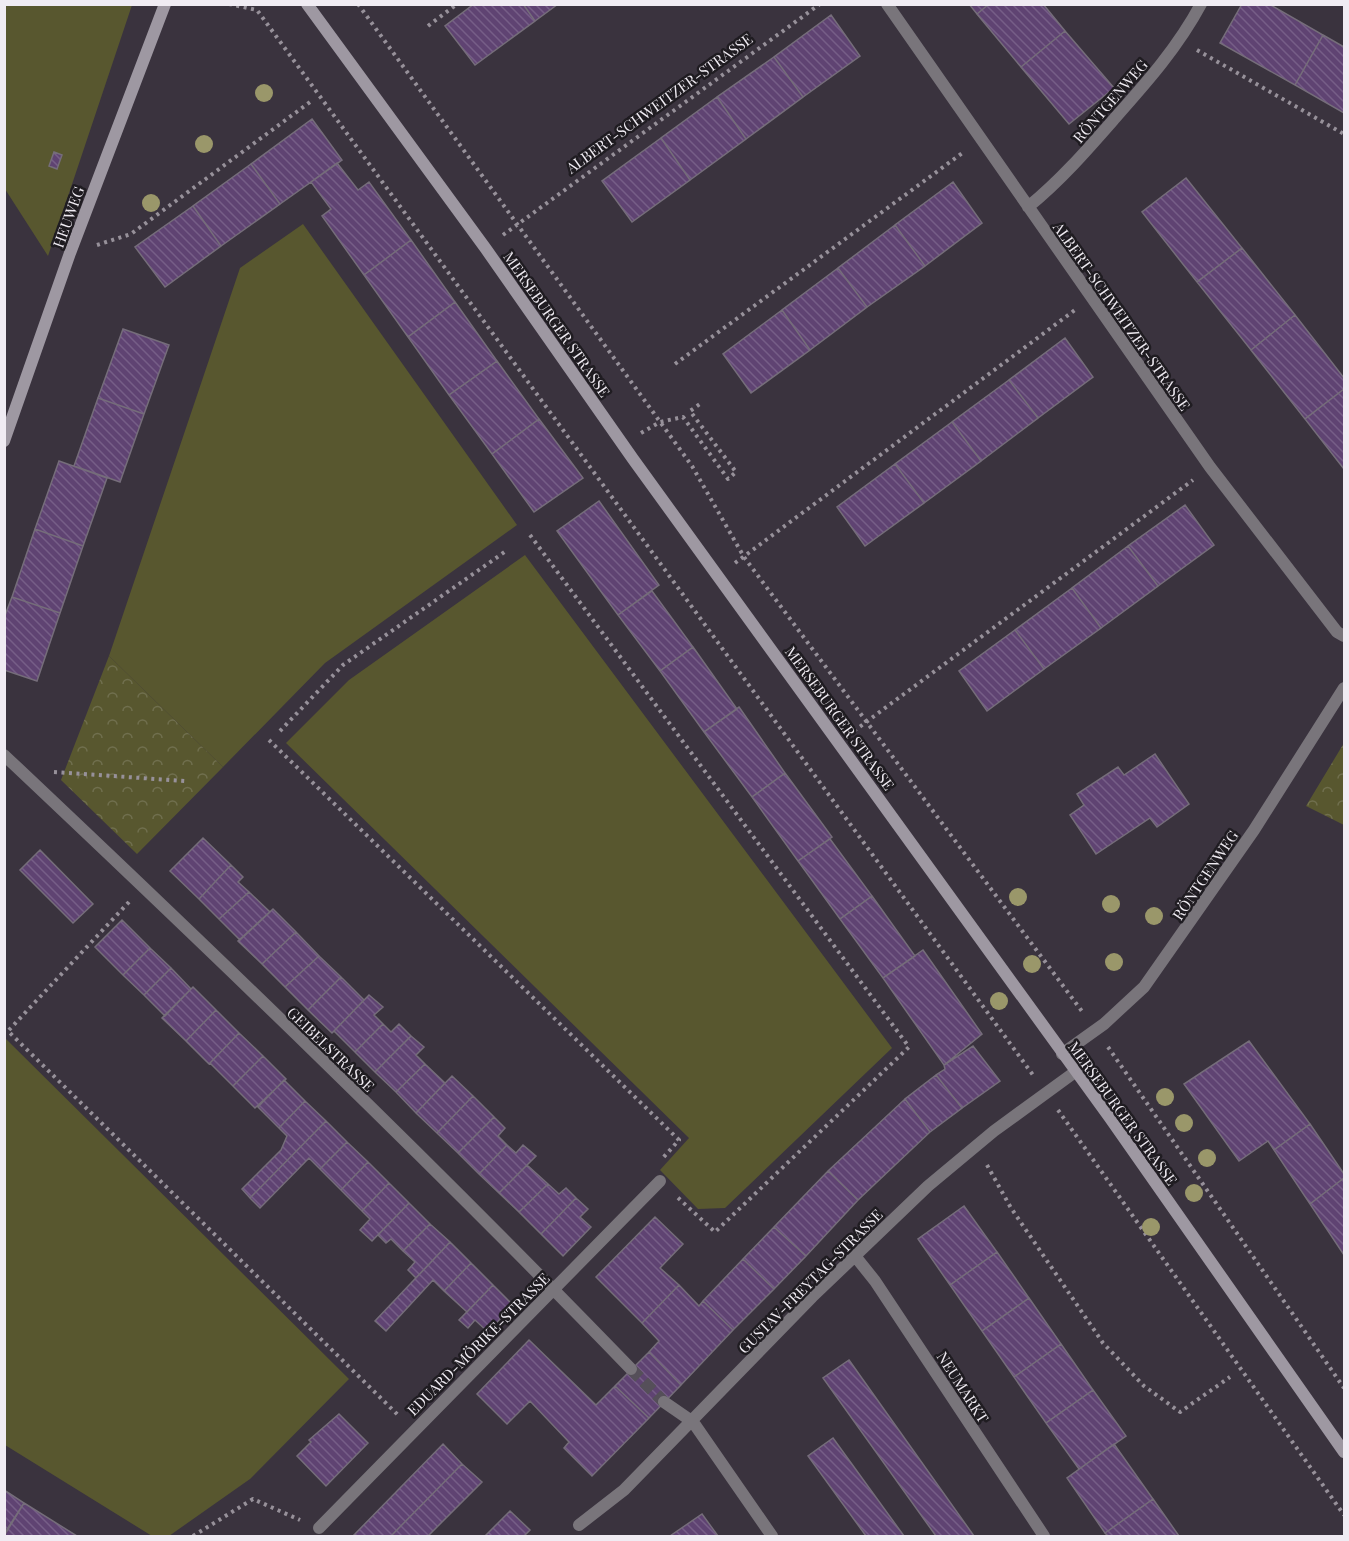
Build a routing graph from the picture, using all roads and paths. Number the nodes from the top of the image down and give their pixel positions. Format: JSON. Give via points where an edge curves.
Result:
{"nodes":[{"id":1,"x":165,"y":4,"type":"edge"},
{"id":2,"x":229,"y":4,"type":"edge"},
{"id":3,"x":307,"y":4,"type":"edge"},
{"id":4,"x":358,"y":4,"type":"edge"},
{"id":5,"x":457,"y":4,"type":"edge"},
{"id":6,"x":820,"y":4,"type":"edge"},
{"id":7,"x":887,"y":4,"type":"edge"},
{"id":8,"x":1201,"y":4,"type":"edge"},
{"id":9,"x":428,"y":26,"type":"dead end"},
{"id":10,"x":1180,"y":41,"type":"junction"},
{"id":11,"x":310,"y":102,"type":"dead end"},
{"id":12,"x":1344,"y":134,"type":"edge"},
{"id":13,"x":981,"y":139,"type":"junction"},
{"id":14,"x":1028,"y":207,"type":"junction"},
{"id":15,"x":516,"y":225,"type":"junction"},
{"id":16,"x":70,"y":253,"type":"junction"},
{"id":17,"x":1090,"y":299,"type":"junction"},
{"id":18,"x":675,"y":364,"type":"dead end"},
{"id":19,"x":699,"y":404,"type":"dead end"},
{"id":20,"x":690,"y":411,"type":"junction"},
{"id":21,"x":683,"y":417,"type":"junction"},
{"id":22,"x":660,"y":422,"type":"junction"},
{"id":23,"x":4,"y":441,"type":"edge"},
{"id":24,"x":622,"y":444,"type":"junction"},
{"id":25,"x":1210,"y":467,"type":"junction"},
{"id":26,"x":530,"y":535,"type":"dead end"},
{"id":27,"x":506,"y":551,"type":"dead end"},
{"id":28,"x":751,"y":552,"type":"dead end"},
{"id":29,"x":1344,"y":636,"type":"edge"},
{"id":30,"x":1344,"y":688,"type":"edge"},
{"id":31,"x":865,"y":722,"type":"junction"},
{"id":32,"x":280,"y":730,"type":"dead end"},
{"id":33,"x":269,"y":740,"type":"dead end"},
{"id":34,"x":838,"y":742,"type":"junction"},
{"id":35,"x":4,"y":755,"type":"edge"},
{"id":36,"x":185,"y":781,"type":"dead end"},
{"id":37,"x":39,"y":787,"type":"junction"},
{"id":38,"x":143,"y":887,"type":"junction"},
{"id":39,"x":1096,"y":1030,"type":"junction"},
{"id":40,"x":1062,"y":1054,"type":"junction"},
{"id":41,"x":1075,"y":1072,"type":"junction"},
{"id":42,"x":1046,"y":1093,"type":"junction"},
{"id":43,"x":977,"y":1145,"type":"junction"},
{"id":44,"x":660,"y":1181,"type":"junction"},
{"id":45,"x":855,"y":1256,"type":"junction"},
{"id":46,"x":554,"y":1289,"type":"junction"},
{"id":47,"x":631,"y":1369,"type":"tunnel mouth"},
{"id":48,"x":1230,"y":1377,"type":"dead end"},
{"id":49,"x":1344,"y":1388,"type":"edge"},
{"id":50,"x":664,"y":1402,"type":"tunnel mouth"},
{"id":51,"x":693,"y":1422,"type":"junction"},
{"id":52,"x":414,"y":1431,"type":"junction"},
{"id":53,"x":1344,"y":1452,"type":"edge"},
{"id":54,"x":1344,"y":1515,"type":"edge"},
{"id":55,"x":579,"y":1525,"type":"dead end"},
{"id":56,"x":319,"y":1528,"type":"joint"},
{"id":57,"x":193,"y":1536,"type":"edge"},
{"id":58,"x":772,"y":1536,"type":"edge"},
{"id":59,"x":1044,"y":1536,"type":"edge"}],
"edges":[{"from":1,"to":16,"type":"main road","name":"HEUWEG"},
{"from":2,"to":42,"type":"path","via":[[257,10]]},
{"from":3,"to":24,"type":"main road","name":"MERSEBURGER STRASSE"},
{"from":4,"to":15,"type":"path"},
{"from":5,"to":9,"type":"path"},
{"from":6,"to":15,"type":"path","name":"ALBERT-SCHWEITZER-STRASSE"},
{"from":7,"to":13,"type":"street","name":"ALBERT-SCHWEITZER-STRASSE"},
{"from":8,"to":10,"type":"street","name":"RÖNTGENWEG"},
{"from":10,"to":12,"type":"path"},
{"from":10,"to":14,"type":"street","name":"RÖNTGENWEG","via":[[1060,181]]},
{"from":11,"to":16,"type":"path","via":[[131,234]]},
{"from":13,"to":14,"type":"street","name":"ALBERT-SCHWEITZER-STRASSE"},
{"from":13,"to":18,"type":"path"},
{"from":14,"to":17,"type":"street","name":"ALBERT-SCHWEITZER-STRASSE"},
{"from":15,"to":22,"type":"path"},
{"from":16,"to":23,"type":"main road","name":"HEUWEG"},
{"from":17,"to":25,"type":"street","name":"ALBERT-SCHWEITZER-STRASSE"},
{"from":17,"to":28,"type":"path"},
{"from":19,"to":20,"type":"path"},
{"from":20,"to":21,"type":"path"},
{"from":20,"to":21,"type":"path","via":[[736,472],[728,479]]},
{"from":21,"to":22,"type":"path"},
{"from":22,"to":24,"type":"path"},
{"from":22,"to":31,"type":"path","via":[[692,466],[744,557]]},
{"from":24,"to":34,"type":"main road","name":"MERSEBURGER STRASSE"},
{"from":25,"to":29,"type":"street","name":"ALBERT-SCHWEITZER-STRASSE"},
{"from":25,"to":31,"type":"path"},
{"from":26,"to":44,"type":"path","via":[[909,1047],[715,1232]]},
{"from":27,"to":32,"type":"path","via":[[343,665]]},
{"from":30,"to":39,"type":"street","name":"RÖNTGENWEG","via":[[1247,840],[1144,987]]},
{"from":31,"to":34,"type":"path"},
{"from":31,"to":39,"type":"path"},
{"from":33,"to":44,"type":"path","via":[[679,1140],[654,1169]]},
{"from":34,"to":40,"type":"main road","name":"MERSEBURGER STRASSE"},
{"from":35,"to":37,"type":"street","name":"GEIBELSTRASSE"},
{"from":36,"to":37,"type":"path","via":[[52,772]]},
{"from":37,"to":38,"type":"street","name":"GEIBELSTRASSE"},
{"from":38,"to":46,"type":"street","name":"GEIBELSTRASSE"},
{"from":38,"to":52,"type":"path","via":[[8,1031]]},
{"from":39,"to":40,"type":"street","name":"RÖNTGENWEG"},
{"from":39,"to":49,"type":"path"},
{"from":40,"to":41,"type":"main road","name":"MERSEBURGER STRASSE"},
{"from":41,"to":42,"type":"street","name":"GUSTAV-FREYTAG-STRASSE"},
{"from":41,"to":53,"type":"main road","name":"MERSEBURGER STRASSE"},
{"from":42,"to":43,"type":"street","name":"GUSTAV-FREYTAG-STRASSE"},
{"from":42,"to":54,"type":"path"},
{"from":43,"to":45,"type":"street","name":"GUSTAV-FREYTAG-STRASSE"},
{"from":43,"to":48,"type":"path","via":[[1011,1208],[1103,1343],[1144,1386],[1180,1412]]},
{"from":44,"to":46,"type":"street","name":"EDUARD-MÖRIKE-STRASSE"},
{"from":45,"to":51,"type":"street","name":"GUSTAV-FREYTAG-STRASSE"},
{"from":45,"to":59,"type":"street","name":"NEUMARKT"},
{"from":46,"to":47,"type":"street","name":"GEIBELSTRASSE"},
{"from":46,"to":52,"type":"street","name":"EDUARD-MÖRIKE-STRASSE"},
{"from":50,"to":51,"type":"street"},
{"from":51,"to":55,"type":"street","name":"GUSTAV-FREYTAG-STRASSE","via":[[624,1490]]},
{"from":51,"to":58,"type":"street"},
{"from":52,"to":56,"type":"street","name":"EDUARD-MÖRIKE-STRASSE"},
{"from":56,"to":57,"type":"path","via":[[254,1499]]}]}
